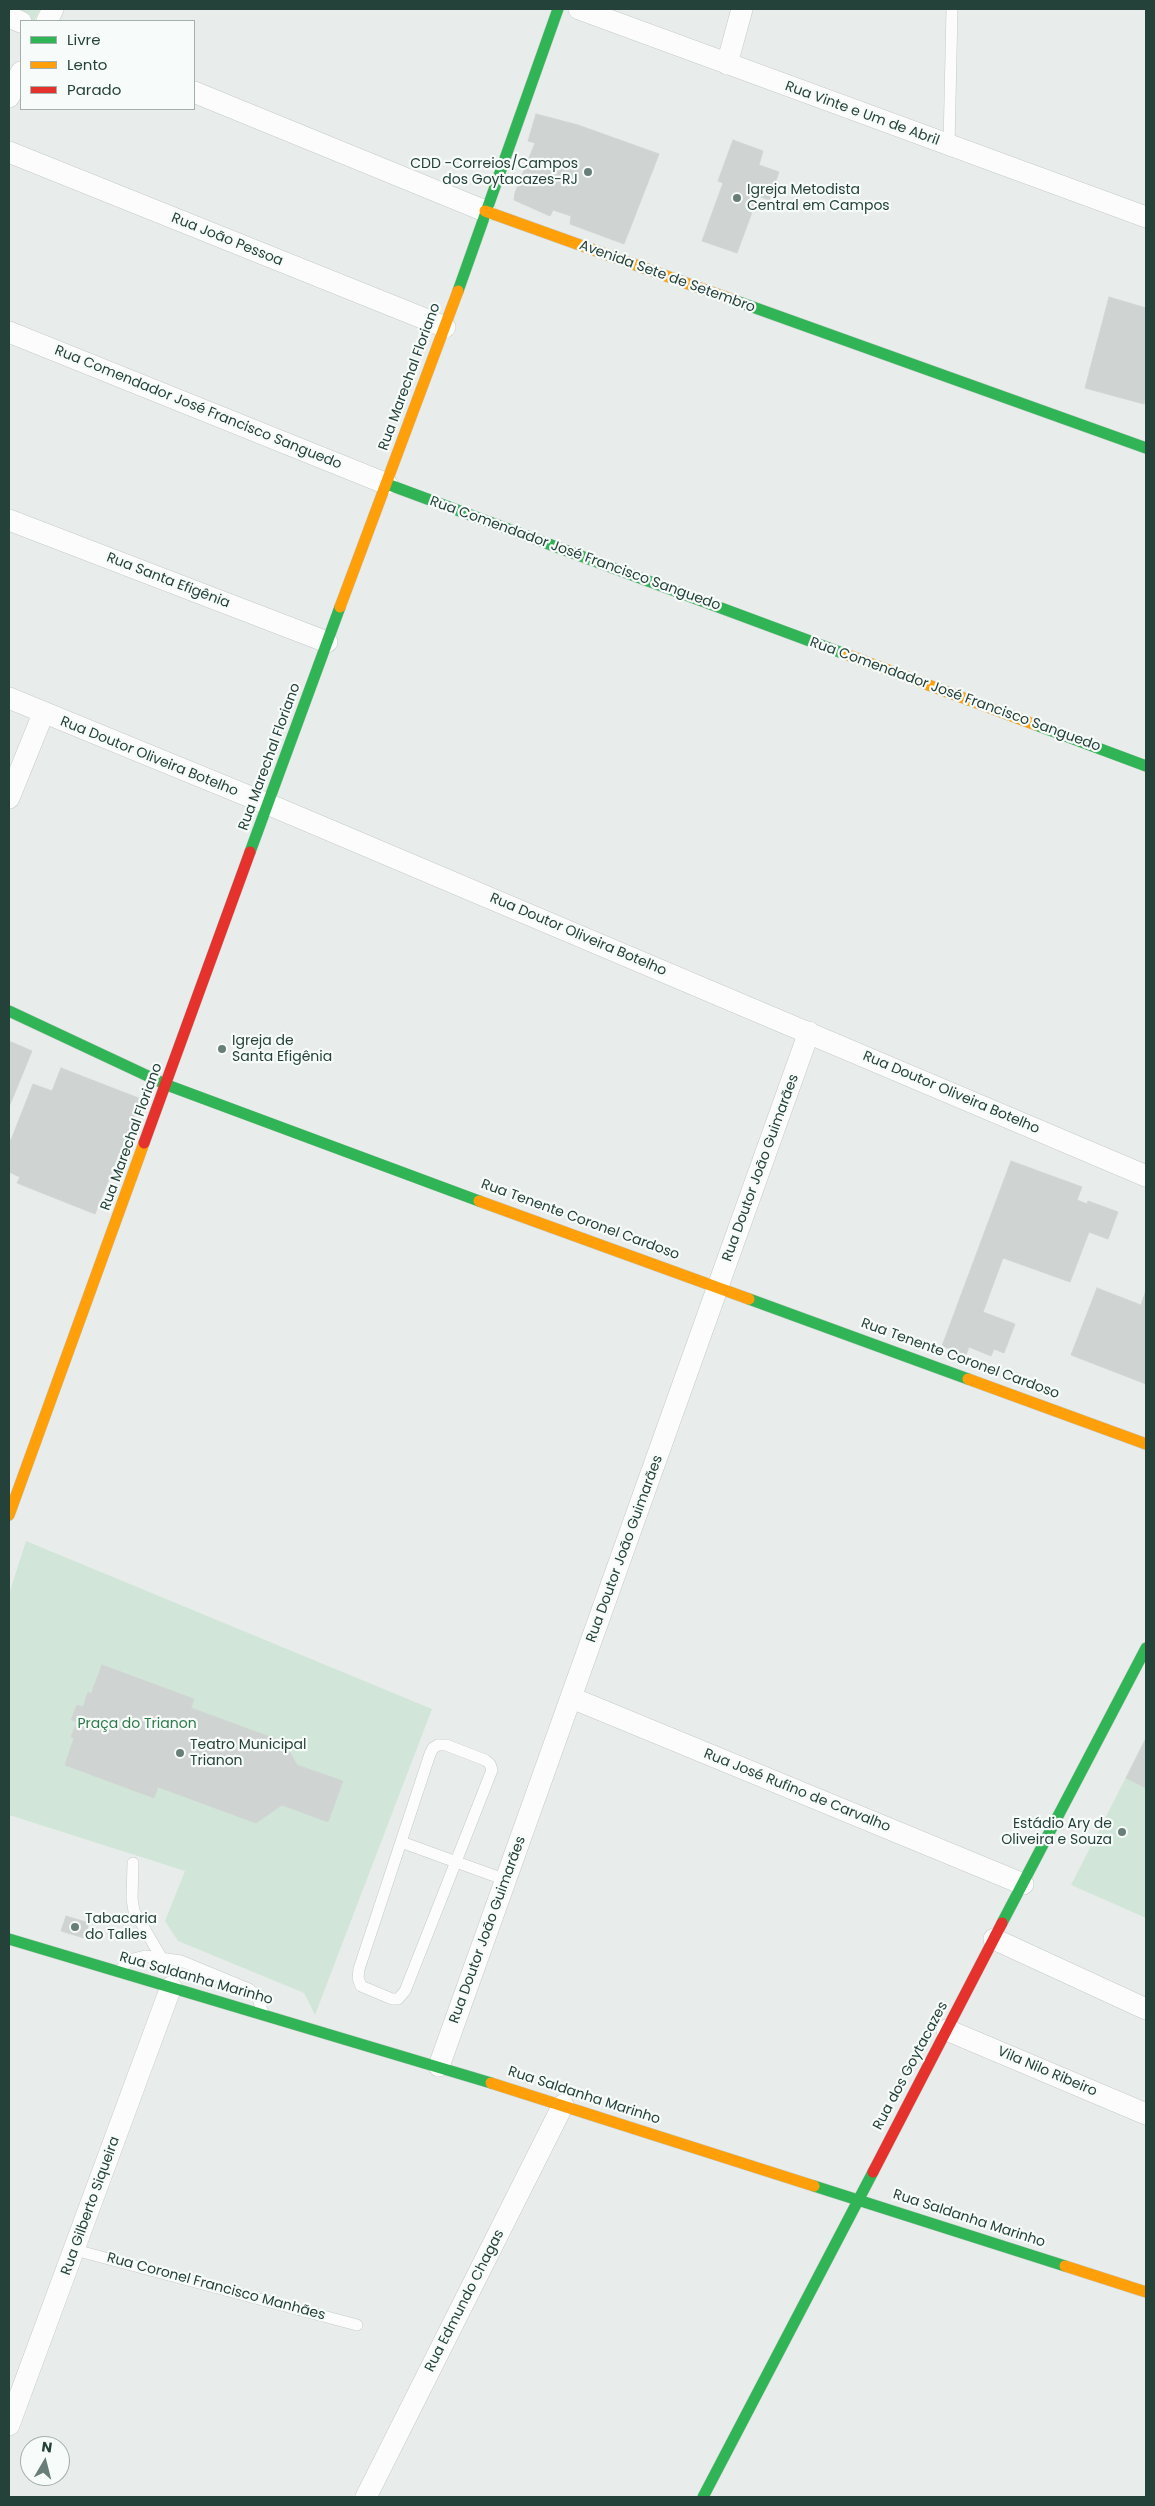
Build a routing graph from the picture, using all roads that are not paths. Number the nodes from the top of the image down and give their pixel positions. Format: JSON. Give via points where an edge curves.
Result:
{"nodes":[{"id":1,"x":558,"y":9,"type":"edge"},
{"id":2,"x":579,"y":9,"type":"edge"},
{"id":3,"x":742,"y":9,"type":"edge"},
{"id":4,"x":952,"y":9,"type":"edge"},
{"id":5,"x":726,"y":64,"type":"junction"},
{"id":6,"x":20,"y":74,"type":"edge"},
{"id":7,"x":195,"y":92,"type":"edge"},
{"id":8,"x":9,"y":97,"type":"edge"},
{"id":9,"x":948,"y":145,"type":"junction"},
{"id":10,"x":9,"y":152,"type":"edge"},
{"id":11,"x":485,"y":211,"type":"junction"},
{"id":12,"x":1146,"y":217,"type":"edge"},
{"id":13,"x":445,"y":327,"type":"junction"},
{"id":14,"x":9,"y":332,"type":"edge"},
{"id":15,"x":1146,"y":448,"type":"edge"},
{"id":16,"x":387,"y":484,"type":"junction"},
{"id":17,"x":9,"y":520,"type":"edge"},
{"id":18,"x":327,"y":642,"type":"junction"},
{"id":19,"x":9,"y":698,"type":"edge"},
{"id":20,"x":43,"y":714,"type":"junction"},
{"id":21,"x":1146,"y":766,"type":"edge"},
{"id":22,"x":9,"y":798,"type":"edge"},
{"id":23,"x":270,"y":805,"type":"junction"},
{"id":24,"x":9,"y":1011,"type":"edge"},
{"id":25,"x":809,"y":1032,"type":"junction"},
{"id":26,"x":167,"y":1085,"type":"junction"},
{"id":27,"x":1146,"y":1176,"type":"edge"},
{"id":28,"x":719,"y":1286,"type":"junction"},
{"id":29,"x":1146,"y":1444,"type":"edge"},
{"id":30,"x":9,"y":1515,"type":"edge"},
{"id":31,"x":1146,"y":1648,"type":"edge"},
{"id":32,"x":572,"y":1698,"type":"junction"},
{"id":33,"x":401,"y":1842,"type":"junction"},
{"id":34,"x":455,"y":1862,"type":"junction"},
{"id":35,"x":132,"y":1863,"type":"dead end"},
{"id":36,"x":506,"y":1880,"type":"junction"},
{"id":37,"x":1023,"y":1884,"type":"junction"},
{"id":38,"x":9,"y":1939,"type":"edge"},
{"id":39,"x":994,"y":1939,"type":"junction"},
{"id":40,"x":161,"y":1957,"type":"junction"},
{"id":41,"x":119,"y":1972,"type":"junction"},
{"id":42,"x":172,"y":1987,"type":"junction"},
{"id":43,"x":1146,"y":2009,"type":"edge"},
{"id":44,"x":263,"y":2014,"type":"junction"},
{"id":45,"x":947,"y":2030,"type":"junction"},
{"id":46,"x":439,"y":2066,"type":"junction"},
{"id":47,"x":563,"y":2105,"type":"junction"},
{"id":48,"x":1146,"y":2114,"type":"edge"},
{"id":49,"x":858,"y":2200,"type":"junction"},
{"id":50,"x":75,"y":2250,"type":"junction"},
{"id":51,"x":1146,"y":2292,"type":"edge"},
{"id":52,"x":357,"y":2324,"type":"dead end"},
{"id":53,"x":9,"y":2424,"type":"edge"},
{"id":54,"x":366,"y":2497,"type":"edge"},
{"id":55,"x":703,"y":2497,"type":"edge"}],
"edges":[{"from":1,"to":11,"type":"main road","name":"Rua Marechal Floriano"},
{"from":2,"to":5,"type":"street","name":"Rua Vinte e Um de Abril"},
{"from":3,"to":5,"type":"street"},
{"from":4,"to":9,"type":"lane"},
{"from":5,"to":9,"type":"street","name":"Rua Vinte e Um de Abril"},
{"from":6,"to":8,"type":"street"},
{"from":7,"to":11,"type":"street","name":"Avenida Sete de Setembro"},
{"from":9,"to":12,"type":"street","name":"Rua Vinte e Um de Abril"},
{"from":10,"to":13,"type":"street","name":"Rua João Pessoa"},
{"from":11,"to":13,"type":"main road","name":"Rua Marechal Floriano"},
{"from":11,"to":15,"type":"main road","name":"Avenida Sete de Setembro"},
{"from":13,"to":16,"type":"main road","name":"Rua Marechal Floriano"},
{"from":14,"to":16,"type":"street","name":"Rua Comendador José Francisco Sanguedo"},
{"from":16,"to":18,"type":"main road","name":"Rua Marechal Floriano"},
{"from":16,"to":21,"type":"main road","name":"Rua Comendador José Francisco Sanguedo"},
{"from":17,"to":18,"type":"street","name":"Rua Santa Efigênia"},
{"from":18,"to":23,"type":"main road","name":"Rua Marechal Floriano"},
{"from":19,"to":20,"type":"street","name":"Rua Doutor Oliveira Botelho"},
{"from":20,"to":22,"type":"street"},
{"from":20,"to":23,"type":"street","name":"Rua Doutor Oliveira Botelho"},
{"from":23,"to":25,"type":"street","name":"Rua Doutor Oliveira Botelho"},
{"from":23,"to":26,"type":"main road","name":"Rua Marechal Floriano"},
{"from":24,"to":26,"type":"main road","name":"Rua Tenente Coronel Cardoso"},
{"from":25,"to":27,"type":"street","name":"Rua Doutor Oliveira Botelho"},
{"from":25,"to":28,"type":"street","name":"Rua Doutor João Guimarães"},
{"from":26,"to":28,"type":"main road","name":"Rua Tenente Coronel Cardoso"},
{"from":26,"to":30,"type":"main road","name":"Rua Marechal Floriano"},
{"from":28,"to":29,"type":"main road","name":"Rua Tenente Coronel Cardoso"},
{"from":28,"to":32,"type":"street","name":"Rua Doutor João Guimarães"},
{"from":31,"to":37,"type":"main road","name":"Rua dos Goytacazes"},
{"from":32,"to":36,"type":"street","name":"Rua Doutor João Guimarães"},
{"from":32,"to":37,"type":"street","name":"Rua José Rufino de Carvalho"},
{"from":33,"to":34,"type":"lane"},
{"from":33,"to":34,"type":"lane","via":[[430,1754],[433,1748],[446,1745],[484,1760],[492,1770]]},
{"from":33,"to":34,"type":"lane","via":[[359,1969],[361,1986],[369,1991],[392,1999],[402,1996]]},
{"from":34,"to":36,"type":"lane"},
{"from":35,"to":40,"type":"lane","via":[[134,1911]]},
{"from":36,"to":46,"type":"street","name":"Rua Doutor João Guimarães"},
{"from":37,"to":39,"type":"main road","name":"Rua dos Goytacazes"},
{"from":38,"to":41,"type":"main road","name":"Rua Saldanha Marinho"},
{"from":39,"to":43,"type":"street"},
{"from":39,"to":45,"type":"main road","name":"Rua dos Goytacazes"},
{"from":40,"to":41,"type":"lane","via":[[133,1959]]},
{"from":40,"to":44,"type":"lane","via":[[181,1961],[249,1989],[257,1996]]},
{"from":41,"to":42,"type":"main road","name":"Rua Saldanha Marinho"},
{"from":42,"to":44,"type":"main road","name":"Rua Saldanha Marinho"},
{"from":42,"to":50,"type":"street","name":"Rua Gilberto Siqueira"},
{"from":44,"to":46,"type":"main road","name":"Rua Saldanha Marinho"},
{"from":45,"to":48,"type":"street","name":"Vila Nilo Ribeiro"},
{"from":45,"to":49,"type":"main road","name":"Rua dos Goytacazes"},
{"from":46,"to":47,"type":"main road","name":"Rua Saldanha Marinho"},
{"from":47,"to":49,"type":"main road","name":"Rua Saldanha Marinho"},
{"from":47,"to":54,"type":"street","name":"Rua Edmundo Chagas"},
{"from":49,"to":51,"type":"main road","name":"Rua Saldanha Marinho"},
{"from":49,"to":55,"type":"main road","name":"Rua dos Goytacazes"},
{"from":50,"to":52,"type":"lane","name":"Rua Coronel Francisco Manhães"},
{"from":50,"to":53,"type":"street","name":"Rua Gilberto Siqueira"}]}
